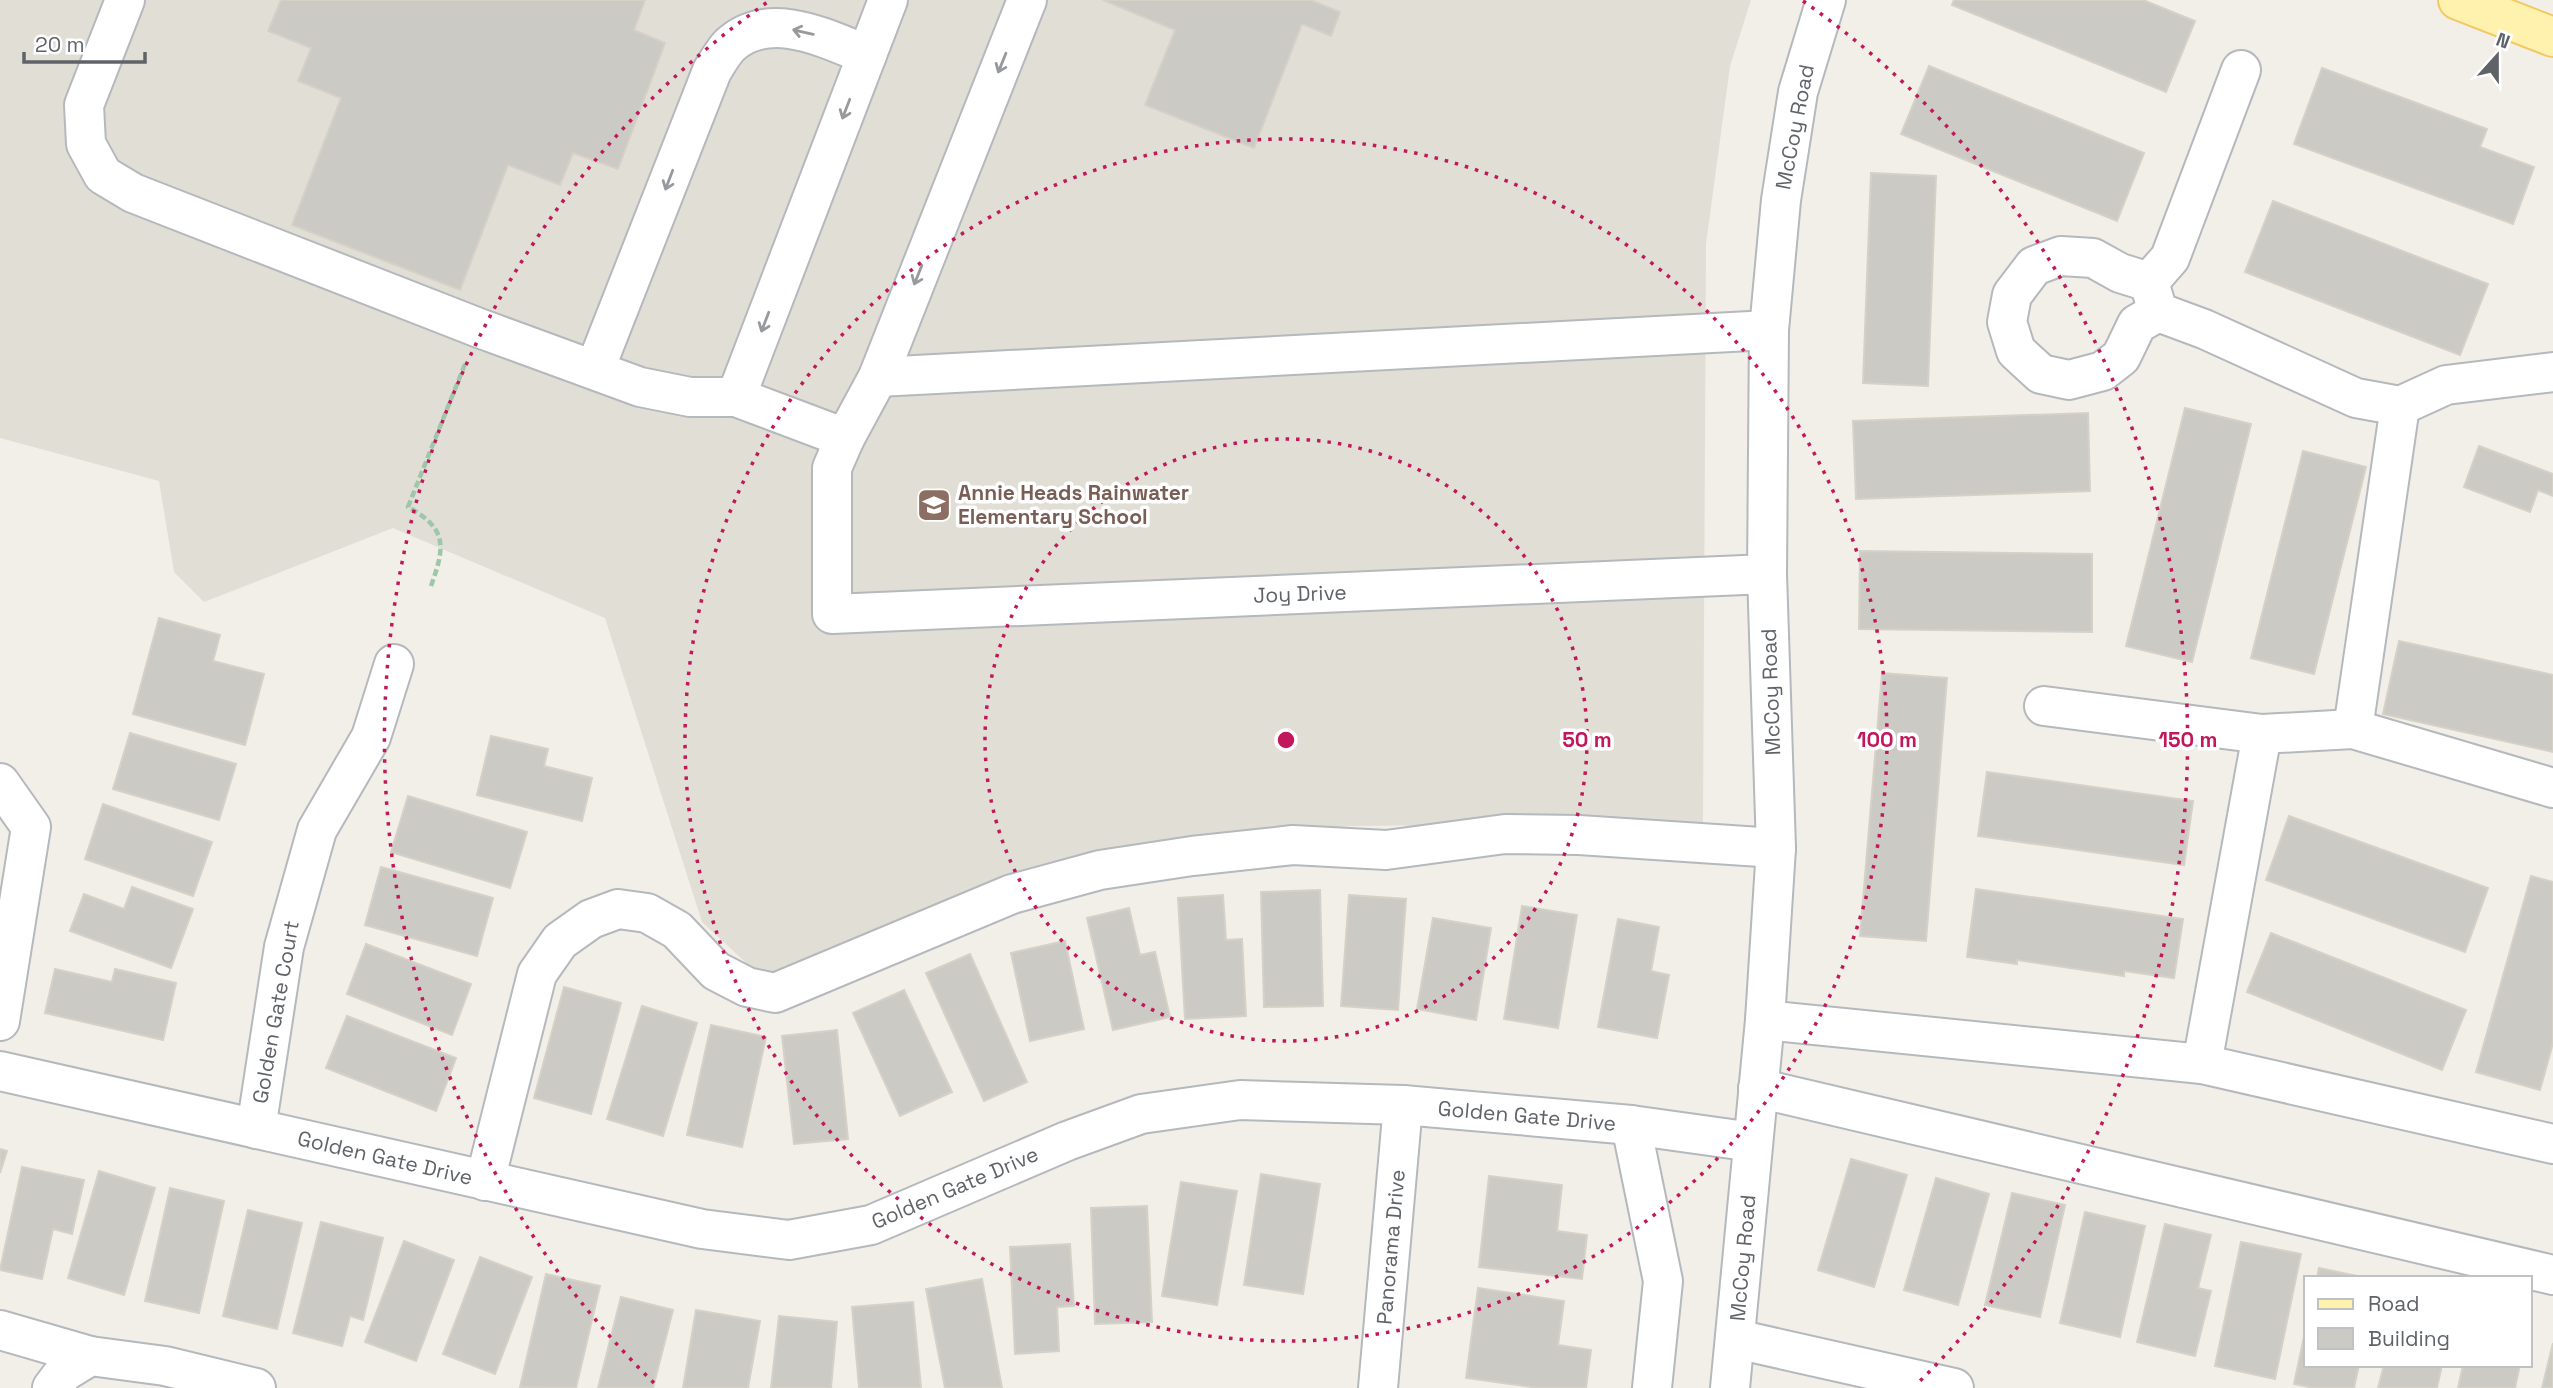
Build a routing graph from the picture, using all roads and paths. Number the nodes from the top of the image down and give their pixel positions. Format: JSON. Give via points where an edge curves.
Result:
{"nodes":[{"id":1,"x":125,"y":0,"type":"edge"},
{"id":2,"x":888,"y":0,"type":"edge"},
{"id":3,"x":1027,"y":0,"type":"edge"},
{"id":4,"x":1826,"y":0,"type":"edge"},
{"id":5,"x":2458,"y":0,"type":"edge"},
{"id":6,"x":2553,"y":37,"type":"edge"},
{"id":7,"x":867,"y":55,"type":"junction"},
{"id":8,"x":2241,"y":70,"type":"dead end"},
{"id":9,"x":479,"y":328,"type":"junction"},
{"id":10,"x":1769,"y":330,"type":"junction"},
{"id":11,"x":595,"y":369,"type":"junction"},
{"id":12,"x":2553,"y":372,"type":"edge"},
{"id":13,"x":878,"y":377,"type":"junction"},
{"id":14,"x":736,"y":397,"type":"junction"},
{"id":15,"x":2400,"y":406,"type":"junction"},
{"id":16,"x":845,"y":438,"type":"junction"},
{"id":17,"x":1767,"y":575,"type":"junction"},
{"id":18,"x":430,"y":586,"type":"dead end"},
{"id":19,"x":394,"y":664,"type":"dead end"},
{"id":20,"x":2044,"y":706,"type":"dead end"},
{"id":21,"x":2353,"y":729,"type":"junction"},
{"id":22,"x":2262,"y":734,"type":"junction"},
{"id":23,"x":0,"y":783,"type":"edge"},
{"id":24,"x":2553,"y":788,"type":"edge"},
{"id":25,"x":1776,"y":848,"type":"junction"},
{"id":26,"x":1765,"y":1020,"type":"junction"},
{"id":27,"x":0,"y":1021,"type":"edge"},
{"id":28,"x":2202,"y":1064,"type":"junction"},
{"id":29,"x":0,"y":1070,"type":"edge"},
{"id":30,"x":1758,"y":1088,"type":"junction"},
{"id":31,"x":1404,"y":1105,"type":"junction"},
{"id":32,"x":1630,"y":1125,"type":"junction"},
{"id":33,"x":256,"y":1129,"type":"junction"},
{"id":34,"x":1752,"y":1142,"type":"junction"},
{"id":35,"x":2553,"y":1144,"type":"edge"},
{"id":36,"x":485,"y":1181,"type":"junction"},
{"id":37,"x":2553,"y":1275,"type":"edge"},
{"id":38,"x":0,"y":1330,"type":"edge"},
{"id":39,"x":1736,"y":1339,"type":"junction"},
{"id":40,"x":90,"y":1356,"type":"junction"},
{"id":41,"x":52,"y":1388,"type":"edge"},
{"id":42,"x":256,"y":1388,"type":"edge"},
{"id":43,"x":1378,"y":1388,"type":"edge"},
{"id":44,"x":1652,"y":1388,"type":"edge"},
{"id":45,"x":1730,"y":1388,"type":"edge"},
{"id":46,"x":1954,"y":1388,"type":"edge"}],
"edges":[{"from":1,"to":9,"type":"street","via":[[84,105],[86,144],[103,175],[133,193]]},
{"from":2,"to":7,"type":"street"},
{"from":3,"to":13,"type":"street","one_way":true},
{"from":4,"to":10,"type":"street","name":"McCoy Road","via":[[1798,92],[1781,200]]},
{"from":5,"to":6,"type":"main road"},
{"from":7,"to":11,"type":"street","one_way":true,"via":[[803,30],[760,28],[730,44],[712,71]]},
{"from":7,"to":14,"type":"street","one_way":true},
{"from":8,"to":15,"type":"street","via":[[2153,297],[2204,329],[2356,398]]},
{"from":9,"to":11,"type":"street"},
{"from":9,"to":18,"type":"path","via":[[408,507],[425,516],[439,534],[442,555]]},
{"from":10,"to":13,"type":"street"},
{"from":10,"to":17,"type":"street","name":"McCoy Road"},
{"from":11,"to":14,"type":"street","via":[[640,387],[690,397]]},
{"from":12,"to":15,"type":"street","via":[[2446,385]]},
{"from":13,"to":16,"type":"street"},
{"from":14,"to":16,"type":"street"},
{"from":15,"to":21,"type":"street"},
{"from":16,"to":17,"type":"street","name":"Joy Drive","via":[[832,468],[832,614]]},
{"from":17,"to":25,"type":"street","name":"McCoy Road"},
{"from":19,"to":33,"type":"street","name":"Golden Gate Court","via":[[371,737],[317,830],[284,947]]},
{"from":20,"to":22,"type":"street"},
{"from":21,"to":22,"type":"street"},
{"from":21,"to":24,"type":"street"},
{"from":22,"to":28,"type":"street"},
{"from":23,"to":27,"type":"street","via":[[31,827]]},
{"from":25,"to":26,"type":"street","name":"McCoy Road"},
{"from":25,"to":36,"type":"street","via":[[1504,834],[1386,850],[1293,845],[1192,856],[1100,870],[1012,894],[775,993],[747,987],[716,971],[677,930],[647,913],[618,909],[591,919],[560,941],[537,974]]},
{"from":26,"to":28,"type":"street"},
{"from":26,"to":30,"type":"street","name":"McCoy Road"},
{"from":28,"to":35,"type":"street"},
{"from":29,"to":33,"type":"street","name":"Golden Gate Drive"},
{"from":30,"to":34,"type":"street","name":"McCoy Road"},
{"from":30,"to":37,"type":"street"},
{"from":31,"to":32,"type":"street","name":"Golden Gate Drive"},
{"from":31,"to":36,"type":"street","name":"Golden Gate Drive","via":[[1240,1100],[1141,1114],[871,1225],[789,1240],[702,1229]]},
{"from":31,"to":43,"type":"street","name":"Panorama Drive"},
{"from":32,"to":34,"type":"street","name":"Golden Gate Drive"},
{"from":32,"to":44,"type":"street","via":[[1663,1281]]},
{"from":33,"to":36,"type":"street","name":"Golden Gate Drive"},
{"from":34,"to":39,"type":"street","name":"McCoy Road"},
{"from":38,"to":40,"type":"street"},
{"from":39,"to":45,"type":"street","name":"McCoy Road"},
{"from":39,"to":46,"type":"street"},
{"from":40,"to":41,"type":"street","via":[[64,1372]]},
{"from":40,"to":42,"type":"street","via":[[164,1366]]}]}
